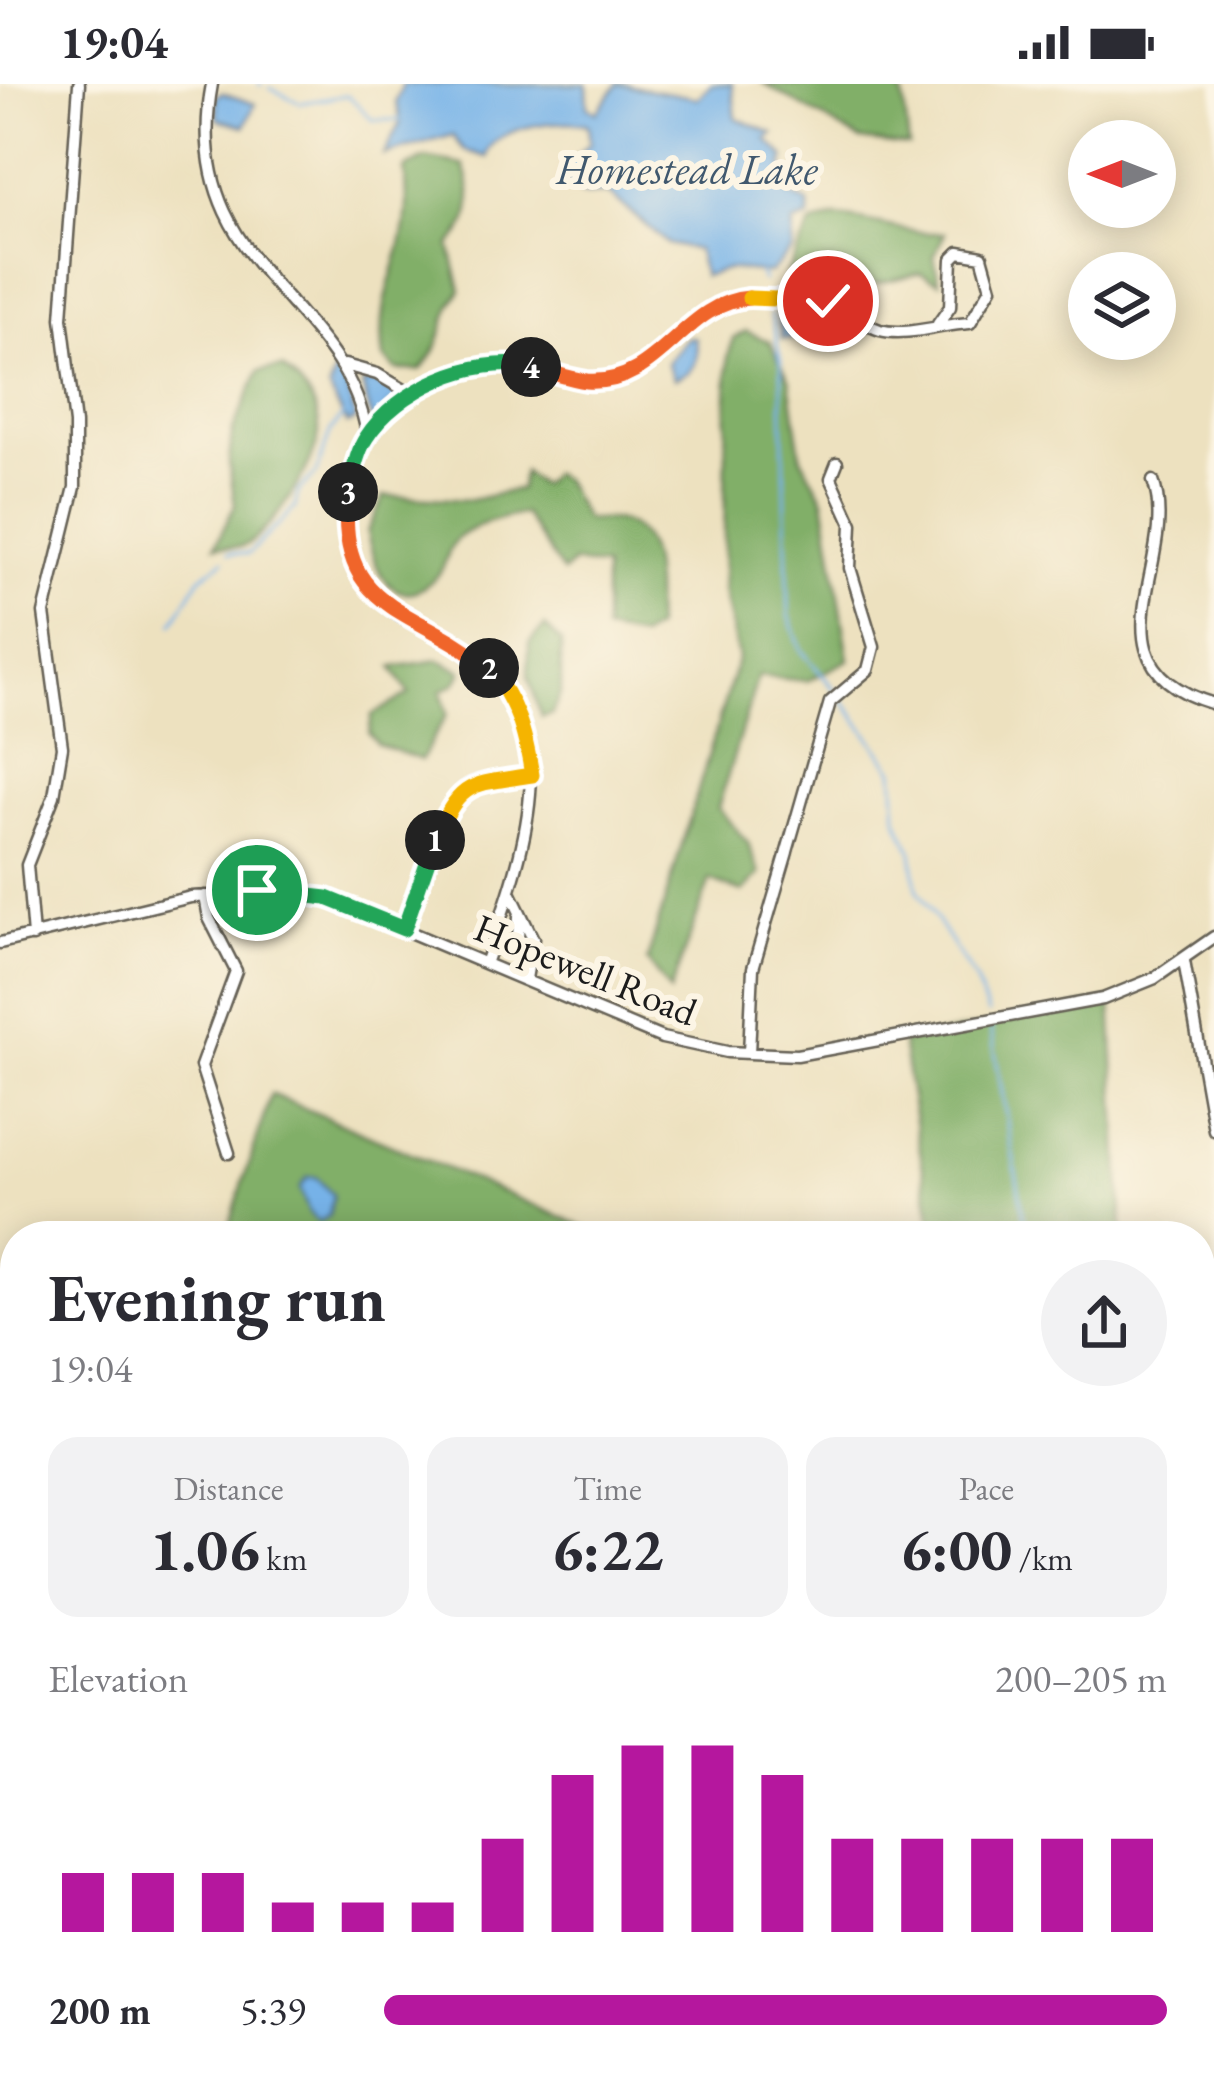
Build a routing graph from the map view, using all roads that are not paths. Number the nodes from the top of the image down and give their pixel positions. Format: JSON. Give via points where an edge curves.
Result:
{"nodes":[{"id":1,"x":79,"y":84,"type":"edge"},
{"id":2,"x":212,"y":84,"type":"edge"},
{"id":3,"x":938,"y":324,"type":"junction"},
{"id":4,"x":342,"y":365,"type":"junction"},
{"id":5,"x":413,"y":395,"type":"junction"},
{"id":6,"x":368,"y":434,"type":"junction"},
{"id":7,"x":837,"y":463,"type":"dead end"},
{"id":8,"x":1153,"y":481,"type":"dead end"},
{"id":9,"x":1214,"y":702,"type":"edge"},
{"id":10,"x":532,"y":775,"type":"junction"},
{"id":11,"x":511,"y":885,"type":"junction"},
{"id":12,"x":205,"y":896,"type":"junction"},
{"id":13,"x":404,"y":929,"type":"junction"},
{"id":14,"x":33,"y":936,"type":"junction"},
{"id":15,"x":1214,"y":937,"type":"edge"},
{"id":16,"x":0,"y":943,"type":"edge"},
{"id":17,"x":1184,"y":961,"type":"junction"},
{"id":18,"x":486,"y":962,"type":"junction"},
{"id":19,"x":526,"y":979,"type":"junction"},
{"id":20,"x":748,"y":1053,"type":"junction"},
{"id":21,"x":1214,"y":1130,"type":"edge"},
{"id":22,"x":230,"y":1153,"type":"dead end"}],
"edges":[{"from":1,"to":14,"type":"street","via":[[62,318],[75,487],[44,613],[62,747],[54,796],[27,866]]},
{"from":2,"to":4,"type":"street","via":[[213,171],[234,233]]},
{"from":3,"to":3,"type":"street","via":[[977,318],[991,288],[982,256],[959,252],[952,259],[950,308]]},
{"from":3,"to":5,"type":"street","via":[[882,331],[828,301],[723,301],[621,378],[585,381],[479,364]]},
{"from":4,"to":5,"type":"street"},
{"from":4,"to":6,"type":"street","via":[[362,400]]},
{"from":5,"to":6,"type":"street"},
{"from":6,"to":10,"type":"street","via":[[347,496],[356,572],[381,604],[486,664],[525,728]]},
{"from":7,"to":20,"type":"street","via":[[831,478],[852,524],[850,568],[874,647],[868,670],[830,703],[753,968]]},
{"from":8,"to":9,"type":"street","via":[[1161,502],[1142,608],[1144,643],[1180,690]]},
{"from":10,"to":11,"type":"street","via":[[532,810]]},
{"from":10,"to":13,"type":"street","via":[[459,791]]},
{"from":11,"to":18,"type":"street"},
{"from":11,"to":19,"type":"street","via":[[511,903],[528,926]]},
{"from":12,"to":13,"type":"street","name":"Hopewell Road","via":[[297,891]]},
{"from":12,"to":14,"type":"street","name":"Hopewell Road"},
{"from":12,"to":22,"type":"street","via":[[236,971],[202,1066]]},
{"from":13,"to":18,"type":"street","name":"Hopewell Road"},
{"from":14,"to":16,"type":"street","name":"Hopewell Road"},
{"from":15,"to":17,"type":"street","name":"Hopewell Road"},
{"from":17,"to":20,"type":"street","name":"Hopewell Road","via":[[1082,1004],[823,1052]]},
{"from":17,"to":21,"type":"street"},
{"from":18,"to":19,"type":"street","name":"Hopewell Road"},
{"from":19,"to":20,"type":"street","name":"Hopewell Road","via":[[662,1038]]}]}
